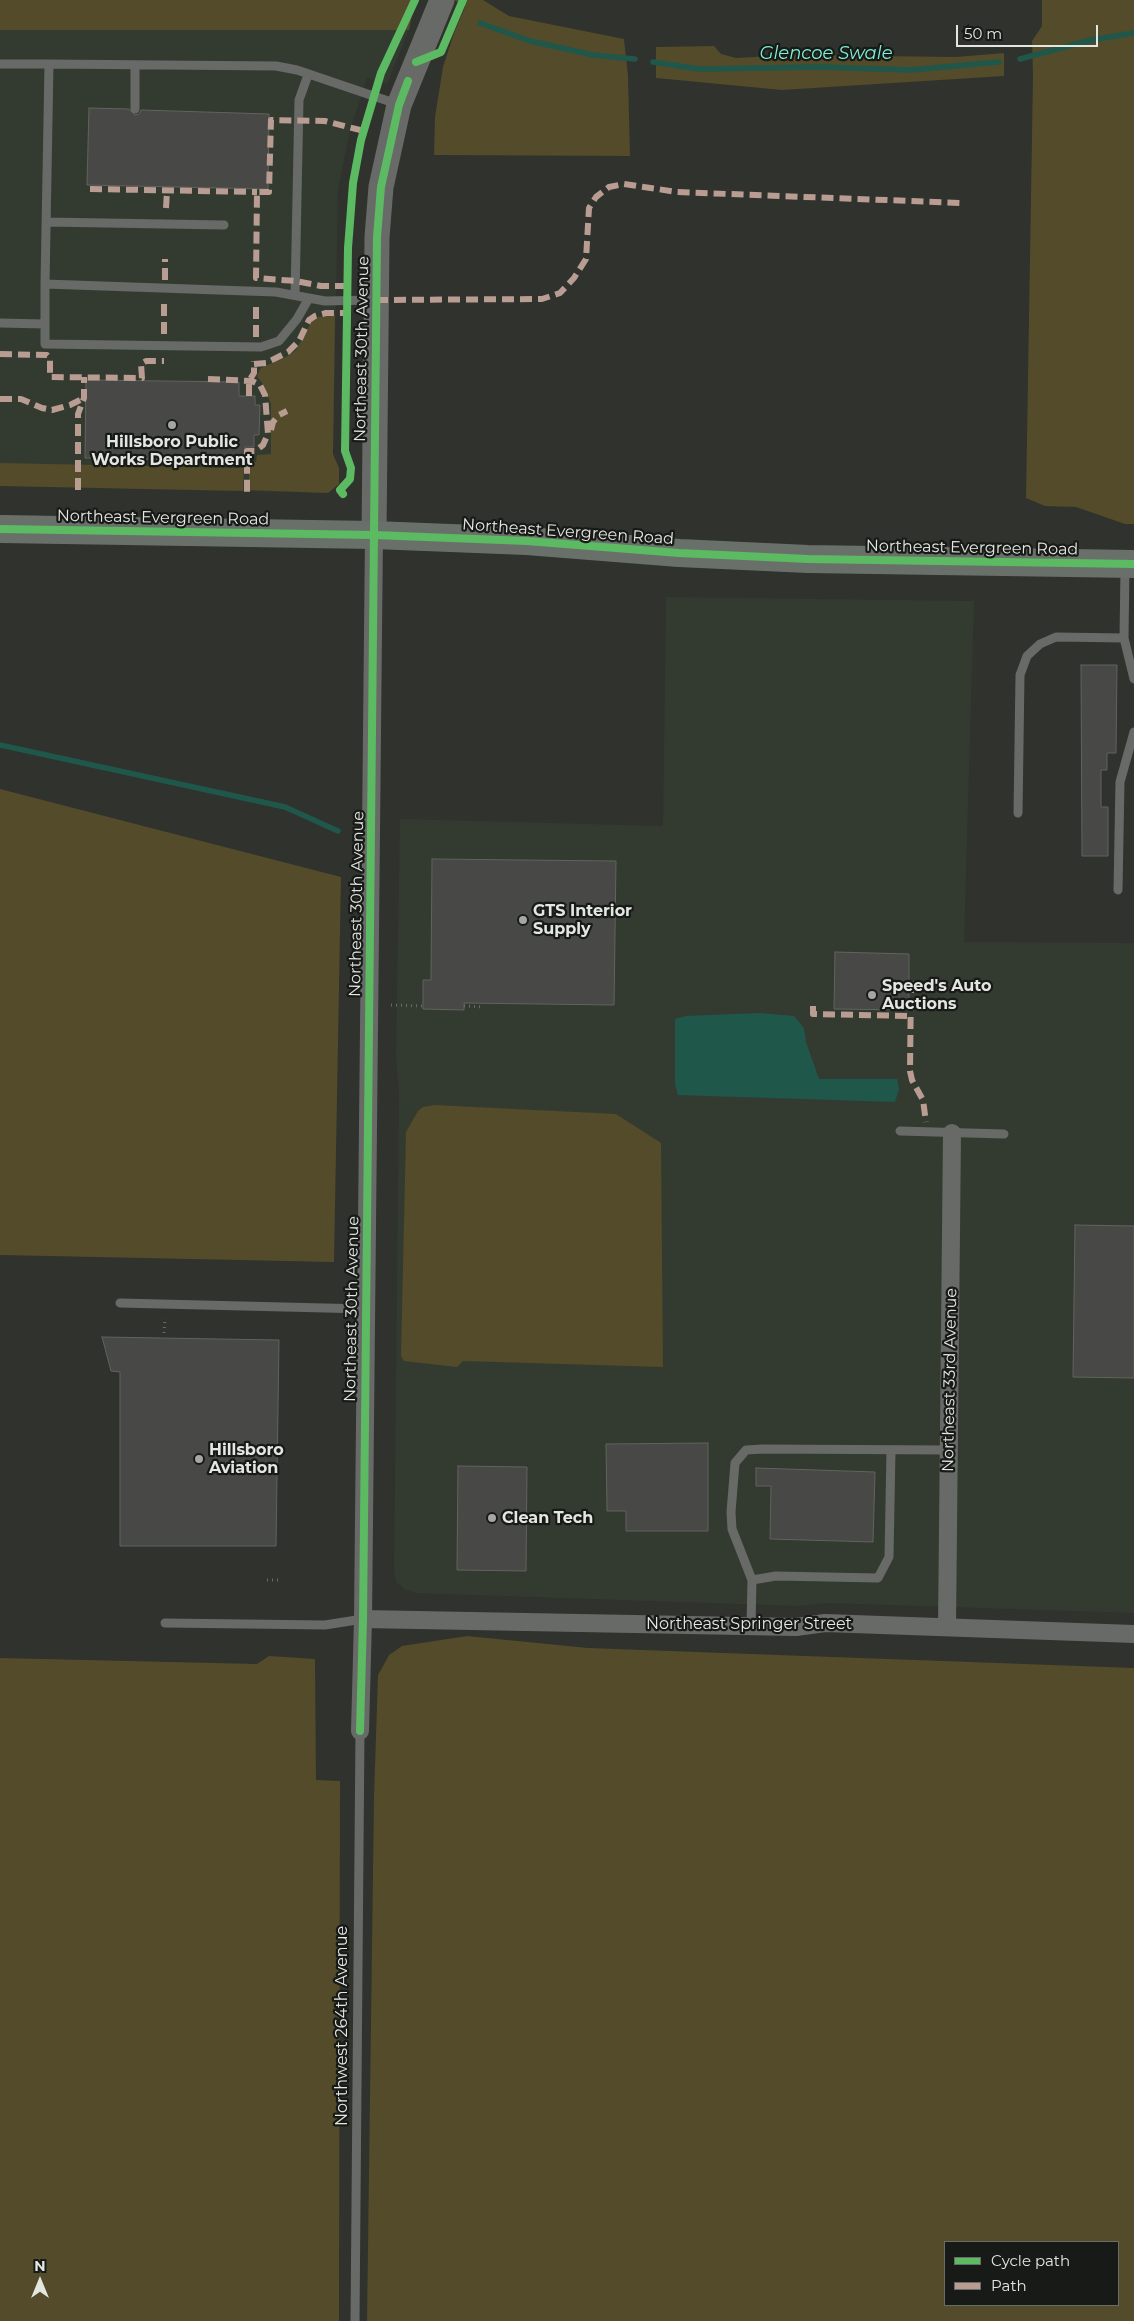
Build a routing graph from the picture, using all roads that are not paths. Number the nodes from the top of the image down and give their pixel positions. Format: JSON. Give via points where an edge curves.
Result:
{"nodes":[{"id":1,"x":442,"y":0,"type":"edge"},
{"id":2,"x":0,"y":64,"type":"edge"},
{"id":3,"x":49,"y":64,"type":"junction"},
{"id":4,"x":135,"y":65,"type":"junction"},
{"id":5,"x":308,"y":75,"type":"junction"},
{"id":6,"x":399,"y":105,"type":"junction"},
{"id":7,"x":135,"y":109,"type":"dead end"},
{"id":8,"x":46,"y":222,"type":"junction"},
{"id":9,"x":224,"y":225,"type":"dead end"},
{"id":10,"x":45,"y":284,"type":"junction"},
{"id":11,"x":295,"y":295,"type":"junction"},
{"id":12,"x":309,"y":298,"type":"junction"},
{"id":13,"x":376,"y":300,"type":"junction"},
{"id":14,"x":0,"y":323,"type":"edge"},
{"id":15,"x":45,"y":324,"type":"junction"},
{"id":16,"x":0,"y":529,"type":"edge"},
{"id":17,"x":374,"y":535,"type":"junction"},
{"id":18,"x":1129,"y":564,"type":"edge"},
{"id":19,"x":1124,"y":638,"type":"junction"},
{"id":20,"x":1134,"y":679,"type":"edge"},
{"id":21,"x":1134,"y":732,"type":"edge"},
{"id":22,"x":1018,"y":812,"type":"dead end"},
{"id":23,"x":1118,"y":890,"type":"dead end"},
{"id":24,"x":900,"y":1131,"type":"dead end"},
{"id":25,"x":952,"y":1133,"type":"junction"},
{"id":26,"x":1004,"y":1134,"type":"dead end"},
{"id":27,"x":120,"y":1303,"type":"dead end"},
{"id":28,"x":366,"y":1309,"type":"junction"},
{"id":29,"x":891,"y":1450,"type":"junction"},
{"id":30,"x":949,"y":1450,"type":"junction"},
{"id":31,"x":752,"y":1580,"type":"junction"},
{"id":32,"x":363,"y":1619,"type":"junction"},
{"id":33,"x":165,"y":1623,"type":"dead end"},
{"id":34,"x":751,"y":1626,"type":"junction"},
{"id":35,"x":947,"y":1627,"type":"junction"},
{"id":36,"x":1134,"y":1634,"type":"edge"},
{"id":37,"x":360,"y":1731,"type":"joint"},
{"id":38,"x":355,"y":2321,"type":"edge"}],
"edges":[{"from":1,"to":6,"type":"street","name":"Northeast 30th Avenue"},
{"from":2,"to":3,"type":"lane"},
{"from":3,"to":4,"type":"lane"},
{"from":3,"to":8,"type":"lane"},
{"from":4,"to":5,"type":"lane","via":[[276,66]]},
{"from":4,"to":7,"type":"lane"},
{"from":5,"to":6,"type":"lane"},
{"from":5,"to":11,"type":"lane","via":[[299,100]]},
{"from":6,"to":13,"type":"street","name":"Northeast 30th Avenue","via":[[381,187]]},
{"from":8,"to":9,"type":"lane"},
{"from":8,"to":10,"type":"lane"},
{"from":10,"to":11,"type":"lane"},
{"from":10,"to":15,"type":"lane"},
{"from":11,"to":12,"type":"lane"},
{"from":12,"to":13,"type":"lane"},
{"from":12,"to":15,"type":"lane","via":[[297,319],[278,341],[261,347],[45,344]]},
{"from":13,"to":17,"type":"street","name":"Northeast 30th Avenue"},
{"from":14,"to":15,"type":"lane"},
{"from":16,"to":17,"type":"main road","name":"Northeast Evergreen Road"},
{"from":17,"to":18,"type":"main road","name":"Northeast Evergreen Road","via":[[808,559]]},
{"from":17,"to":28,"type":"street","name":"Northeast 30th Avenue"},
{"from":18,"to":19,"type":"lane"},
{"from":19,"to":20,"type":"lane"},
{"from":19,"to":22,"type":"lane","via":[[1056,637],[1040,644],[1027,656],[1020,675]]},
{"from":21,"to":23,"type":"lane","via":[[1120,782]]},
{"from":24,"to":25,"type":"lane"},
{"from":25,"to":26,"type":"lane"},
{"from":25,"to":30,"type":"street","name":"Northeast 33rd Avenue"},
{"from":27,"to":28,"type":"lane"},
{"from":28,"to":32,"type":"street","name":"Northeast 30th Avenue"},
{"from":29,"to":30,"type":"lane"},
{"from":29,"to":31,"type":"lane","via":[[889,1557],[878,1578],[776,1576]]},
{"from":29,"to":31,"type":"lane","via":[[746,1450],[735,1463],[731,1512],[732,1529]]},
{"from":30,"to":35,"type":"street","name":"Northeast 33rd Avenue"},
{"from":31,"to":34,"type":"lane"},
{"from":32,"to":33,"type":"lane","via":[[325,1625]]},
{"from":32,"to":34,"type":"street","name":"Northeast Springer Street"},
{"from":32,"to":37,"type":"street","name":"Northeast 30th Avenue"},
{"from":34,"to":35,"type":"street","name":"Northeast Springer Street","via":[[796,1627],[825,1623]]},
{"from":35,"to":36,"type":"street","name":"Northeast Springer Street"},
{"from":37,"to":38,"type":"lane","name":"Northwest 264th Avenue"}]}
